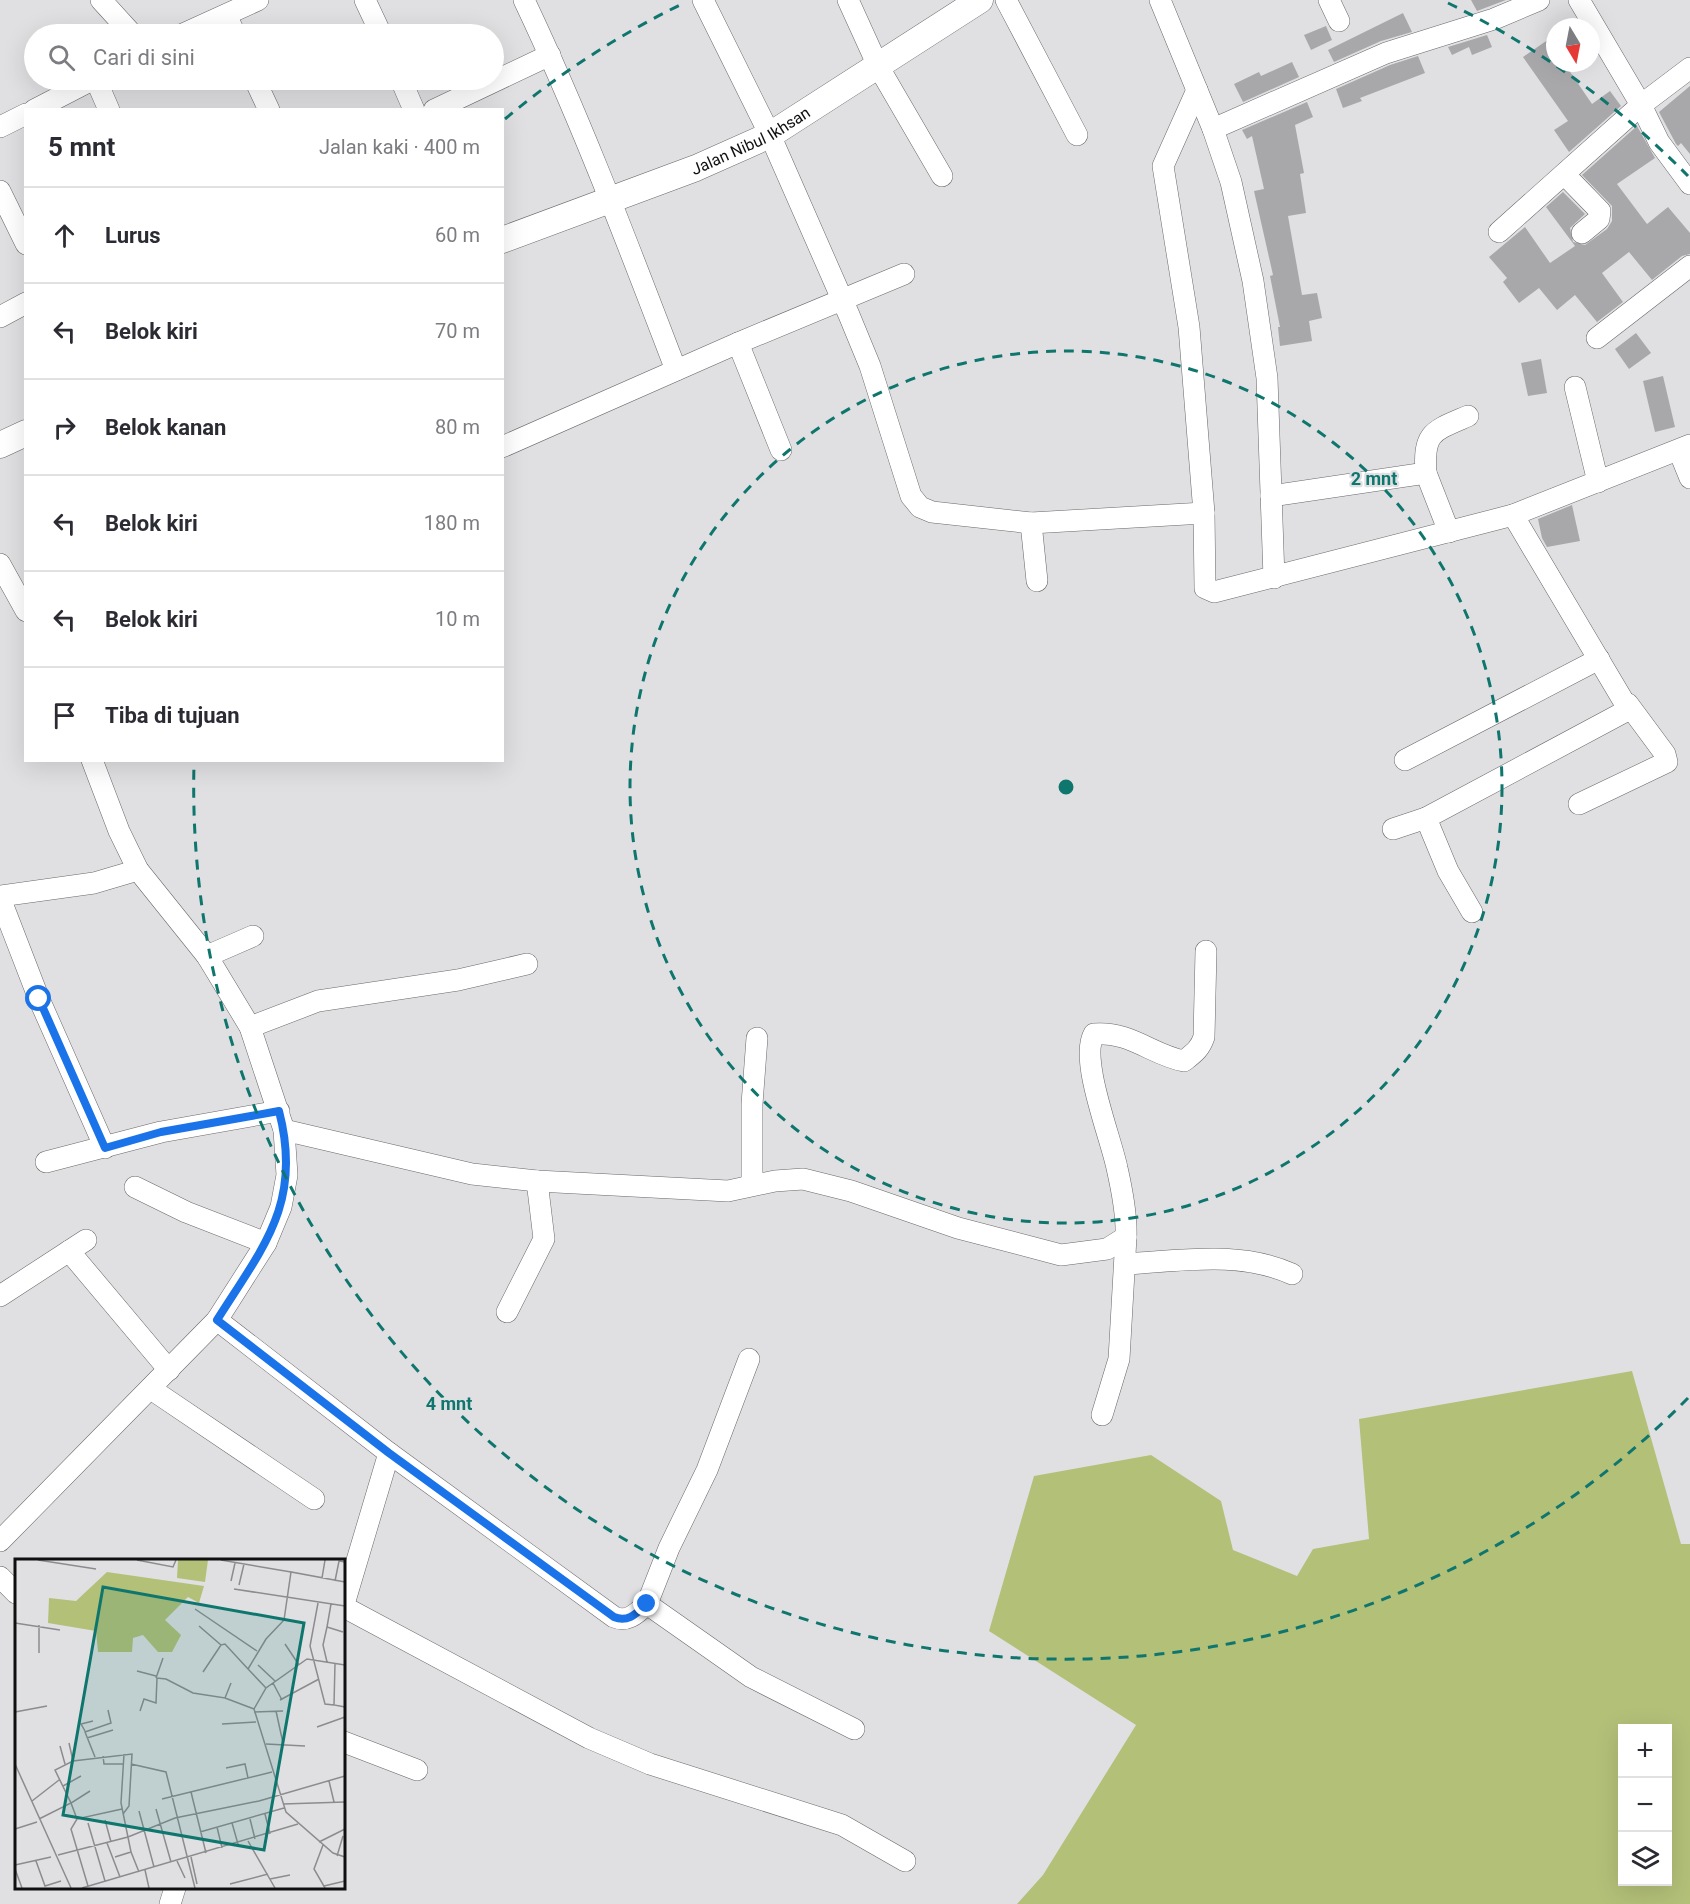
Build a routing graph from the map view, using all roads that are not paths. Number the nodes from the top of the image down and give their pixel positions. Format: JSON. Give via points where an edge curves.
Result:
{"nodes":[{"id":1,"x":101,"y":0,"type":"edge"},
{"id":2,"x":258,"y":0,"type":"edge"},
{"id":3,"x":365,"y":0,"type":"edge"},
{"id":4,"x":524,"y":0,"type":"edge"},
{"id":5,"x":703,"y":0,"type":"edge"},
{"id":6,"x":848,"y":0,"type":"edge"},
{"id":7,"x":980,"y":0,"type":"edge"},
{"id":8,"x":1006,"y":0,"type":"edge"},
{"id":9,"x":1160,"y":0,"type":"edge"},
{"id":10,"x":1329,"y":0,"type":"edge"},
{"id":11,"x":1539,"y":0,"type":"edge"},
{"id":12,"x":1579,"y":0,"type":"edge"},
{"id":13,"x":226,"y":15,"type":"junction"},
{"id":14,"x":1340,"y":21,"type":"dead end"},
{"id":15,"x":123,"y":24,"type":"edge"},
{"id":16,"x":206,"y":24,"type":"edge"},
{"id":17,"x":230,"y":24,"type":"edge"},
{"id":18,"x":376,"y":24,"type":"edge"},
{"id":19,"x":550,"y":55,"type":"junction"},
{"id":20,"x":878,"y":66,"type":"junction"},
{"id":21,"x":1690,"y":68,"type":"edge"},
{"id":22,"x":504,"y":77,"type":"edge"},
{"id":23,"x":74,"y":90,"type":"edge"},
{"id":24,"x":99,"y":90,"type":"edge"},
{"id":25,"x":260,"y":90,"type":"edge"},
{"id":26,"x":405,"y":90,"type":"edge"},
{"id":27,"x":476,"y":90,"type":"edge"},
{"id":28,"x":1197,"y":90,"type":"junction"},
{"id":29,"x":1641,"y":105,"type":"junction"},
{"id":30,"x":38,"y":108,"type":"edge"},
{"id":31,"x":108,"y":108,"type":"edge"},
{"id":32,"x":268,"y":108,"type":"edge"},
{"id":33,"x":413,"y":108,"type":"edge"},
{"id":34,"x":438,"y":108,"type":"edge"},
{"id":35,"x":24,"y":115,"type":"edge"},
{"id":36,"x":0,"y":127,"type":"edge"},
{"id":37,"x":1213,"y":129,"type":"junction"},
{"id":38,"x":770,"y":135,"type":"junction"},
{"id":39,"x":1077,"y":135,"type":"dead end"},
{"id":40,"x":1565,"y":175,"type":"junction"},
{"id":41,"x":942,"y":176,"type":"dead end"},
{"id":42,"x":1690,"y":184,"type":"edge"},
{"id":43,"x":0,"y":191,"type":"edge"},
{"id":44,"x":611,"y":201,"type":"junction"},
{"id":45,"x":1499,"y":232,"type":"dead end"},
{"id":46,"x":1582,"y":232,"type":"dead end"},
{"id":47,"x":504,"y":239,"type":"edge"},
{"id":48,"x":24,"y":240,"type":"edge"},
{"id":49,"x":1690,"y":266,"type":"edge"},
{"id":50,"x":904,"y":274,"type":"dead end"},
{"id":51,"x":841,"y":301,"type":"junction"},
{"id":52,"x":24,"y":304,"type":"edge"},
{"id":53,"x":0,"y":317,"type":"edge"},
{"id":54,"x":1598,"y":338,"type":"dead end"},
{"id":55,"x":738,"y":343,"type":"junction"},
{"id":56,"x":676,"y":370,"type":"junction"},
{"id":57,"x":1575,"y":387,"type":"dead end"},
{"id":58,"x":1468,"y":416,"type":"dead end"},
{"id":59,"x":24,"y":434,"type":"edge"},
{"id":60,"x":0,"y":445,"type":"edge"},
{"id":61,"x":504,"y":446,"type":"edge"},
{"id":62,"x":1684,"y":448,"type":"edge"},
{"id":63,"x":781,"y":450,"type":"dead end"},
{"id":64,"x":1426,"y":473,"type":"junction"},
{"id":65,"x":1690,"y":478,"type":"edge"},
{"id":66,"x":1598,"y":482,"type":"junction"},
{"id":67,"x":1271,"y":496,"type":"junction"},
{"id":68,"x":1204,"y":513,"type":"junction"},
{"id":69,"x":1513,"y":515,"type":"junction"},
{"id":70,"x":1031,"y":523,"type":"junction"},
{"id":71,"x":1449,"y":532,"type":"junction"},
{"id":72,"x":0,"y":564,"type":"edge"},
{"id":73,"x":1274,"y":578,"type":"junction"},
{"id":74,"x":1037,"y":581,"type":"dead end"},
{"id":75,"x":24,"y":607,"type":"edge"},
{"id":76,"x":1599,"y":659,"type":"junction"},
{"id":77,"x":1628,"y":704,"type":"junction"},
{"id":78,"x":1405,"y":760,"type":"dead end"},
{"id":79,"x":94,"y":762,"type":"edge"},
{"id":80,"x":1579,"y":804,"type":"dead end"},
{"id":81,"x":1426,"y":818,"type":"junction"},
{"id":82,"x":1394,"y":829,"type":"dead end"},
{"id":83,"x":138,"y":870,"type":"junction"},
{"id":84,"x":0,"y":897,"type":"edge"},
{"id":85,"x":1472,"y":912,"type":"dead end"},
{"id":86,"x":253,"y":936,"type":"dead end"},
{"id":87,"x":1206,"y":951,"type":"dead end"},
{"id":88,"x":207,"y":956,"type":"junction"},
{"id":89,"x":527,"y":964,"type":"dead end"},
{"id":90,"x":250,"y":1028,"type":"junction"},
{"id":91,"x":757,"y":1038,"type":"dead end"},
{"id":92,"x":282,"y":1120,"type":"junction"},
{"id":93,"x":105,"y":1148,"type":"junction"},
{"id":94,"x":46,"y":1162,"type":"dead end"},
{"id":95,"x":537,"y":1181,"type":"junction"},
{"id":96,"x":752,"y":1185,"type":"junction"},
{"id":97,"x":135,"y":1187,"type":"dead end"},
{"id":98,"x":1126,"y":1236,"type":"junction"},
{"id":99,"x":266,"y":1243,"type":"junction"},
{"id":100,"x":1125,"y":1264,"type":"junction"},
{"id":101,"x":1292,"y":1274,"type":"dead end"},
{"id":102,"x":0,"y":1296,"type":"edge"},
{"id":103,"x":507,"y":1312,"type":"dead end"},
{"id":104,"x":217,"y":1320,"type":"junction"},
{"id":105,"x":749,"y":1359,"type":"dead end"},
{"id":106,"x":169,"y":1370,"type":"junction"},
{"id":107,"x":151,"y":1389,"type":"junction"},
{"id":108,"x":1102,"y":1415,"type":"dead end"},
{"id":109,"x":389,"y":1453,"type":"junction"},
{"id":110,"x":314,"y":1499,"type":"dead end"},
{"id":111,"x":0,"y":1541,"type":"edge"},
{"id":112,"x":0,"y":1576,"type":"edge"},
{"id":113,"x":15,"y":1592,"type":"edge"},
{"id":114,"x":345,"y":1603,"type":"edge"},
{"id":115,"x":647,"y":1604,"type":"junction"},
{"id":116,"x":345,"y":1607,"type":"edge"},
{"id":117,"x":854,"y":1729,"type":"dead end"},
{"id":118,"x":345,"y":1742,"type":"edge"},
{"id":119,"x":417,"y":1770,"type":"dead end"},
{"id":120,"x":905,"y":1860,"type":"dead end"},
{"id":121,"x":174,"y":1889,"type":"edge"},
{"id":122,"x":170,"y":1904,"type":"edge"}],
"edges":[{"from":1,"to":15,"type":"street"},
{"from":2,"to":13,"type":"street"},
{"from":3,"to":18,"type":"street"},
{"from":4,"to":19,"type":"street"},
{"from":5,"to":38,"type":"street"},
{"from":6,"to":20,"type":"street"},
{"from":7,"to":20,"type":"street","name":"Jalan Nibul Ikhsan"},
{"from":8,"to":39,"type":"street"},
{"from":9,"to":28,"type":"street"},
{"from":10,"to":14,"type":"street"},
{"from":11,"to":37,"type":"street","via":[[1494,19],[1386,53]]},
{"from":12,"to":29,"type":"street"},
{"from":13,"to":16,"type":"street"},
{"from":13,"to":17,"type":"street"},
{"from":19,"to":22,"type":"street"},
{"from":19,"to":44,"type":"street"},
{"from":20,"to":38,"type":"street","name":"Jalan Nibul Ikhsan"},
{"from":20,"to":41,"type":"street"},
{"from":21,"to":29,"type":"street"},
{"from":23,"to":30,"type":"street"},
{"from":24,"to":31,"type":"street"},
{"from":25,"to":32,"type":"street"},
{"from":26,"to":33,"type":"street"},
{"from":27,"to":34,"type":"street"},
{"from":28,"to":37,"type":"street"},
{"from":28,"to":68,"type":"street","via":[[1163,166],[1189,327]]},
{"from":29,"to":40,"type":"street"},
{"from":29,"to":42,"type":"street","via":[[1659,142]]},
{"from":35,"to":36,"type":"street"},
{"from":37,"to":67,"type":"street","via":[[1231,182],[1252,281],[1267,378]]},
{"from":38,"to":44,"type":"street","name":"Jalan Nibul Ikhsan"},
{"from":38,"to":51,"type":"street"},
{"from":40,"to":45,"type":"street"},
{"from":40,"to":46,"type":"street","via":[[1600,211],[1599,219]]},
{"from":43,"to":48,"type":"street"},
{"from":44,"to":47,"type":"street","name":"Jalan Nibul Ikhsan"},
{"from":44,"to":56,"type":"street"},
{"from":49,"to":54,"type":"street"},
{"from":50,"to":51,"type":"street"},
{"from":51,"to":55,"type":"street"},
{"from":51,"to":70,"type":"street","via":[[870,366],[911,496],[920,507],[932,512]]},
{"from":52,"to":53,"type":"street"},
{"from":55,"to":56,"type":"street"},
{"from":55,"to":63,"type":"street"},
{"from":56,"to":61,"type":"street"},
{"from":57,"to":66,"type":"street"},
{"from":58,"to":64,"type":"street","via":[[1430,437],[1425,446]]},
{"from":59,"to":60,"type":"street"},
{"from":62,"to":65,"type":"street"},
{"from":62,"to":66,"type":"street"},
{"from":64,"to":67,"type":"street"},
{"from":64,"to":71,"type":"street"},
{"from":66,"to":69,"type":"street"},
{"from":67,"to":73,"type":"street"},
{"from":68,"to":70,"type":"street"},
{"from":68,"to":73,"type":"street","via":[[1205,588],[1214,592]]},
{"from":69,"to":71,"type":"street"},
{"from":69,"to":76,"type":"street"},
{"from":70,"to":74,"type":"street"},
{"from":71,"to":73,"type":"street"},
{"from":72,"to":75,"type":"street"},
{"from":76,"to":77,"type":"street"},
{"from":76,"to":78,"type":"street"},
{"from":77,"to":80,"type":"street","via":[[1665,754],[1666,764]]},
{"from":77,"to":81,"type":"street","via":[[1626,711]]},
{"from":79,"to":83,"type":"street"},
{"from":81,"to":82,"type":"street"},
{"from":81,"to":85,"type":"street","via":[[1448,871]]},
{"from":83,"to":84,"type":"street","via":[[94,882]]},
{"from":83,"to":88,"type":"street"},
{"from":84,"to":93,"type":"street","via":[[39,999]]},
{"from":86,"to":88,"type":"street"},
{"from":87,"to":98,"type":"street","via":[[1204,1037],[1192,1055],[1184,1060],[1175,1059],[1108,1033],[1094,1034],[1089,1042],[1097,1094],[1118,1168]]},
{"from":88,"to":90,"type":"street"},
{"from":89,"to":90,"type":"street","via":[[458,980],[318,1000]]},
{"from":90,"to":92,"type":"street"},
{"from":91,"to":96,"type":"street"},
{"from":92,"to":93,"type":"street","via":[[161,1132]]},
{"from":92,"to":95,"type":"street","via":[[472,1174]]},
{"from":92,"to":99,"type":"street","via":[[287,1175],[281,1207]]},
{"from":93,"to":94,"type":"street"},
{"from":95,"to":96,"type":"street","via":[[717,1191]]},
{"from":95,"to":103,"type":"street","via":[[544,1239]]},
{"from":96,"to":98,"type":"street","via":[[803,1179],[851,1191],[958,1228],[1061,1255],[1107,1249]]},
{"from":97,"to":99,"type":"street"},
{"from":98,"to":100,"type":"street"},
{"from":99,"to":104,"type":"street"},
{"from":100,"to":101,"type":"street","via":[[1242,1258],[1269,1263]]},
{"from":100,"to":108,"type":"street","via":[[1119,1359]]},
{"from":102,"to":106,"type":"street","via":[[77,1246]]},
{"from":104,"to":106,"type":"street"},
{"from":104,"to":109,"type":"street"},
{"from":105,"to":115,"type":"street","via":[[707,1470]]},
{"from":106,"to":107,"type":"street"},
{"from":107,"to":110,"type":"street"},
{"from":107,"to":111,"type":"street"},
{"from":109,"to":114,"type":"street"},
{"from":109,"to":115,"type":"street","via":[[614,1617],[632,1617]]},
{"from":112,"to":113,"type":"street"},
{"from":115,"to":117,"type":"street","via":[[751,1677]]},
{"from":116,"to":120,"type":"street","via":[[589,1738],[650,1764],[842,1825]]},
{"from":118,"to":119,"type":"street"},
{"from":121,"to":122,"type":"street"}]}
